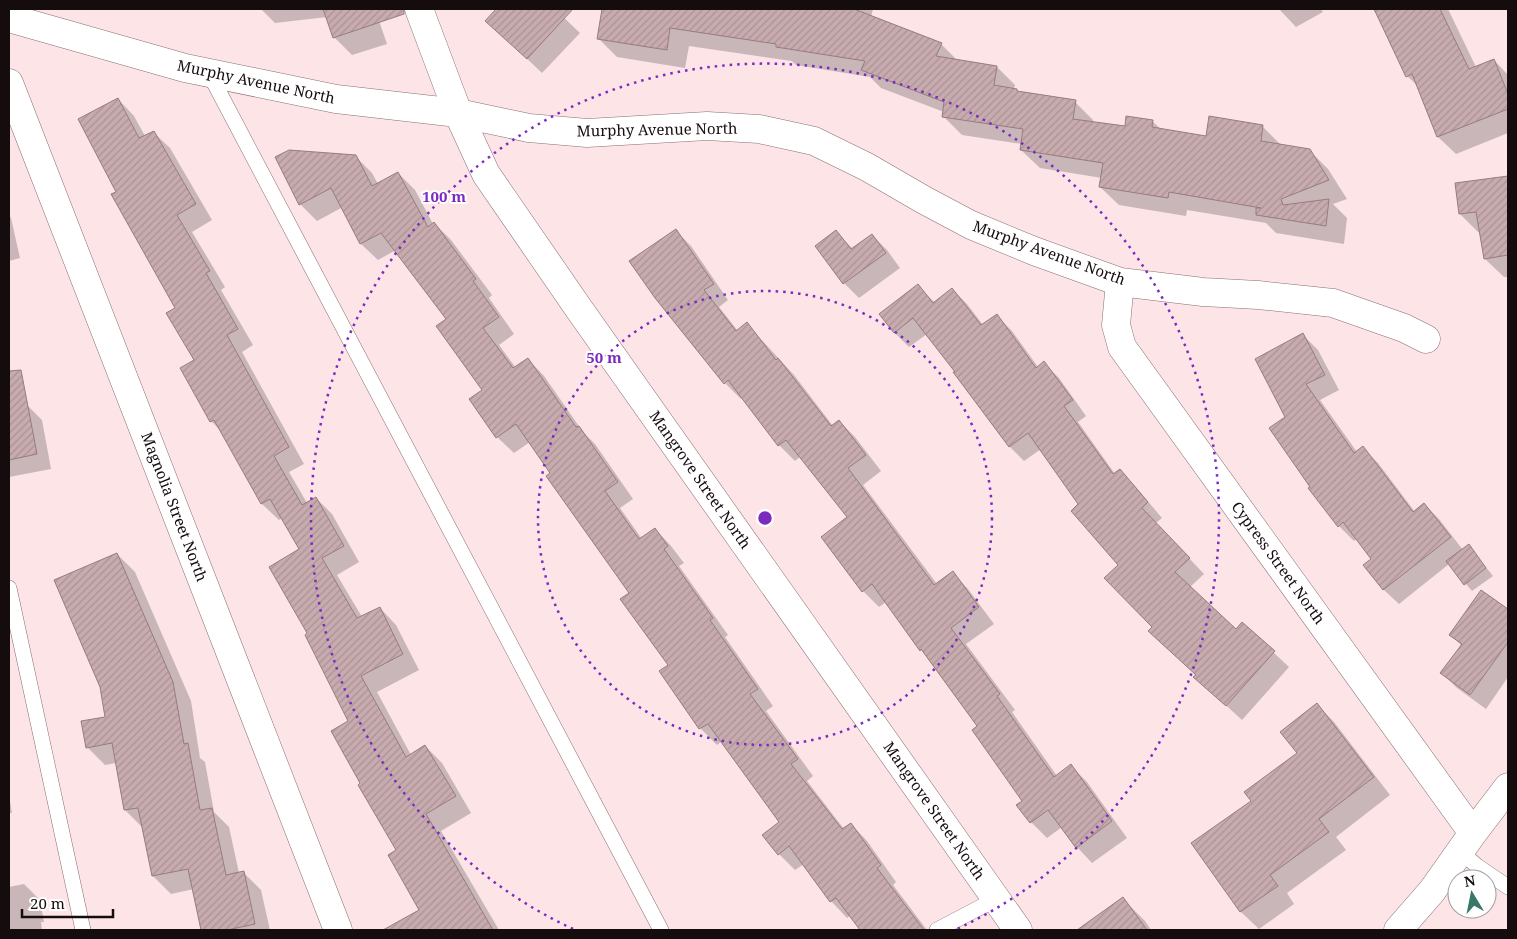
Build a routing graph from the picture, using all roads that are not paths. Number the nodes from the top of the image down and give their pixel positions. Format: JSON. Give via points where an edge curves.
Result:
{"nodes":[{"id":1,"x":419,"y":9,"type":"edge"},
{"id":2,"x":9,"y":18,"type":"edge"},
{"id":3,"x":209,"y":73,"type":"junction"},
{"id":4,"x":9,"y":84,"type":"edge"},
{"id":5,"x":458,"y":113,"type":"junction"},
{"id":6,"x":1120,"y":282,"type":"junction"},
{"id":7,"x":1426,"y":340,"type":"dead end"},
{"id":8,"x":9,"y":588,"type":"edge"},
{"id":9,"x":1508,"y":787,"type":"edge"},
{"id":10,"x":1466,"y":842,"type":"junction"},
{"id":11,"x":1508,"y":887,"type":"edge"},
{"id":12,"x":996,"y":899,"type":"junction"},
{"id":13,"x":83,"y":930,"type":"edge"},
{"id":14,"x":338,"y":930,"type":"edge"},
{"id":15,"x":661,"y":930,"type":"edge"},
{"id":16,"x":937,"y":930,"type":"edge"},
{"id":17,"x":1018,"y":930,"type":"edge"},
{"id":18,"x":1398,"y":930,"type":"edge"}],
"edges":[{"from":1,"to":5,"type":"street","name":"Mangrove Street North"},
{"from":2,"to":3,"type":"street","name":"Murphy Avenue North"},
{"from":3,"to":5,"type":"street","name":"Murphy Avenue North","via":[[336,99]]},
{"from":3,"to":15,"type":"lane"},
{"from":4,"to":14,"type":"street","name":"Magnolia Street North"},
{"from":5,"to":6,"type":"street","name":"Murphy Avenue North","via":[[529,128],[587,133],[707,126],[759,129],[814,141],[971,225]]},
{"from":5,"to":12,"type":"street","name":"Mangrove Street North","via":[[486,174],[502,198]]},
{"from":6,"to":7,"type":"street","name":"Murphy Avenue North","via":[[1333,303],[1404,328]]},
{"from":6,"to":10,"type":"street","name":"Cypress Street North","via":[[1116,325],[1122,347]]},
{"from":8,"to":13,"type":"lane"},
{"from":9,"to":10,"type":"street"},
{"from":10,"to":11,"type":"lane","via":[[1477,866]]},
{"from":10,"to":18,"type":"street","via":[[1432,891]]},
{"from":12,"to":16,"type":"lane"},
{"from":12,"to":17,"type":"street","name":"Mangrove Street North"}]}
